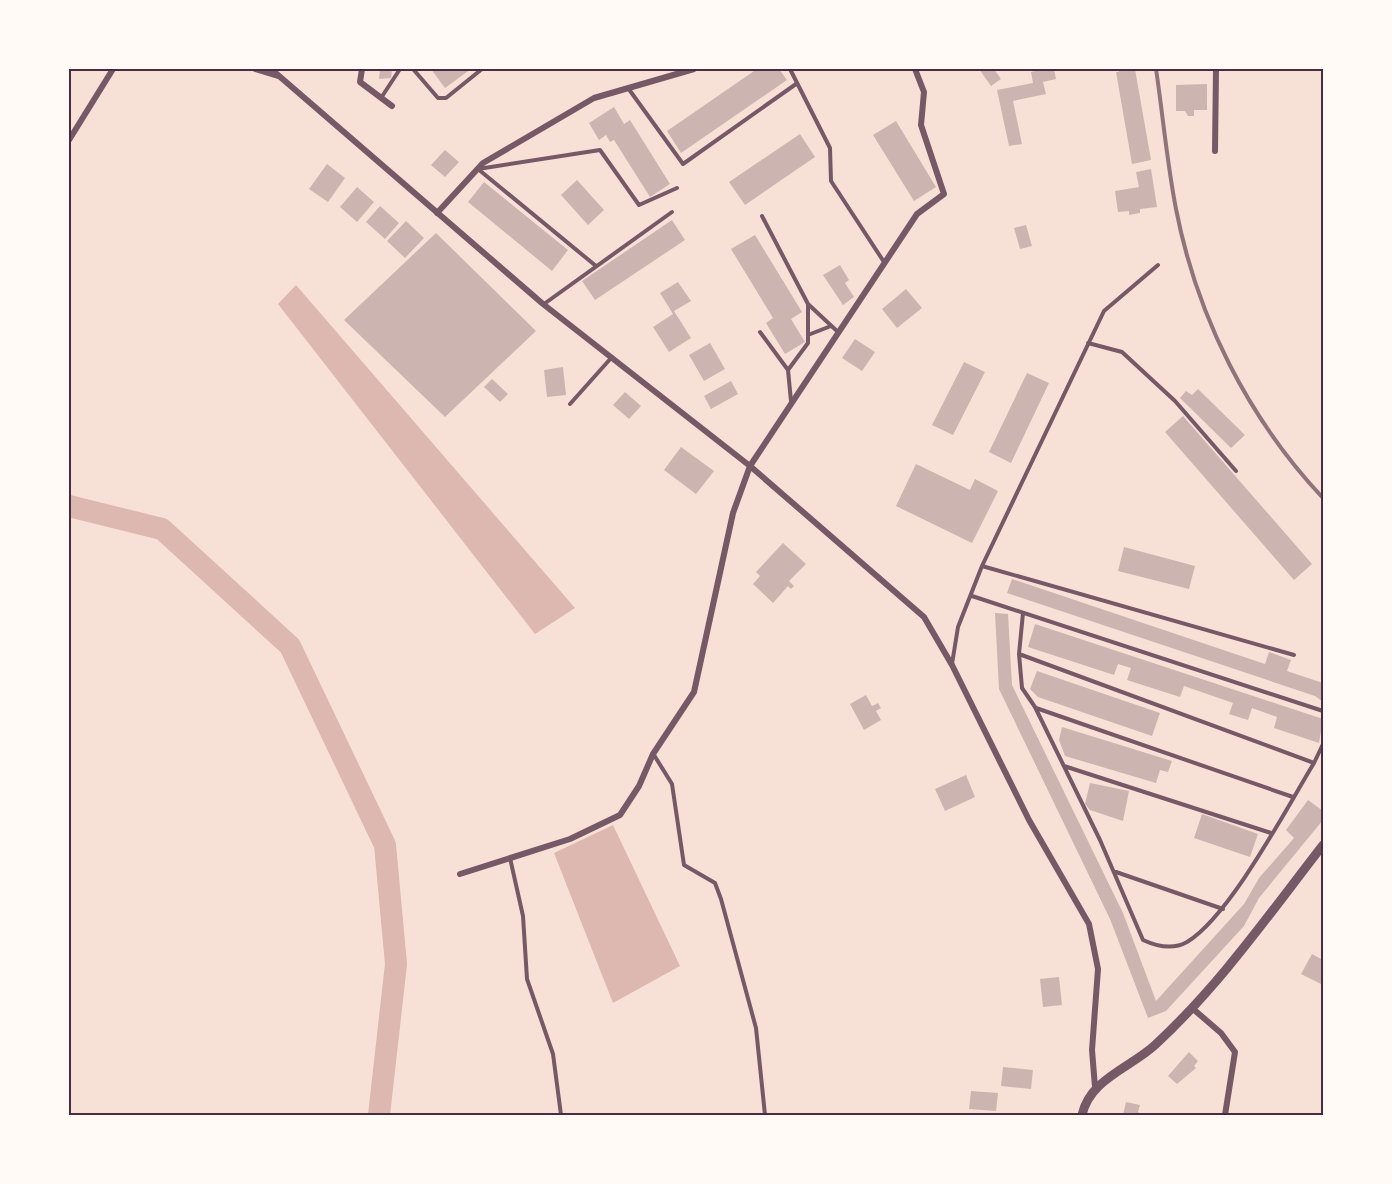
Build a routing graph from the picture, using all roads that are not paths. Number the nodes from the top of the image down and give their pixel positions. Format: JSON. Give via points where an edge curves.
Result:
{"nodes":[{"id":1,"x":113,"y":69,"type":"edge"},
{"id":2,"x":255,"y":69,"type":"edge"},
{"id":3,"x":271,"y":69,"type":"edge"},
{"id":4,"x":362,"y":69,"type":"edge"},
{"id":5,"x":399,"y":69,"type":"edge"},
{"id":6,"x":413,"y":69,"type":"edge"},
{"id":7,"x":482,"y":69,"type":"edge"},
{"id":8,"x":694,"y":69,"type":"edge"},
{"id":9,"x":790,"y":69,"type":"edge"},
{"id":10,"x":915,"y":69,"type":"edge"},
{"id":11,"x":1216,"y":69,"type":"edge"},
{"id":12,"x":279,"y":76,"type":"junction"},
{"id":13,"x":796,"y":84,"type":"junction"},
{"id":14,"x":628,"y":88,"type":"junction"},
{"id":15,"x":381,"y":98,"type":"junction"},
{"id":16,"x":392,"y":106,"type":"dead end"},
{"id":17,"x":69,"y":140,"type":"edge"},
{"id":18,"x":1215,"y":151,"type":"dead end"},
{"id":19,"x":478,"y":169,"type":"junction"},
{"id":20,"x":677,"y":188,"type":"dead end"},
{"id":21,"x":672,"y":212,"type":"dead end"},
{"id":22,"x":437,"y":213,"type":"junction"},
{"id":23,"x":762,"y":216,"type":"dead end"},
{"id":24,"x":885,"y":262,"type":"junction"},
{"id":25,"x":1158,"y":265,"type":"dead end"},
{"id":26,"x":596,"y":266,"type":"junction"},
{"id":27,"x":543,"y":304,"type":"junction"},
{"id":28,"x":808,"y":304,"type":"junction"},
{"id":29,"x":831,"y":326,"type":"junction"},
{"id":30,"x":760,"y":332,"type":"dead end"},
{"id":31,"x":838,"y":332,"type":"junction"},
{"id":32,"x":808,"y":335,"type":"junction"},
{"id":33,"x":1088,"y":343,"type":"junction"},
{"id":34,"x":612,"y":357,"type":"junction"},
{"id":35,"x":788,"y":370,"type":"junction"},
{"id":36,"x":791,"y":402,"type":"junction"},
{"id":37,"x":570,"y":404,"type":"dead end"},
{"id":38,"x":750,"y":466,"type":"junction"},
{"id":39,"x":1236,"y":471,"type":"dead end"},
{"id":40,"x":982,"y":566,"type":"junction"},
{"id":41,"x":972,"y":596,"type":"junction"},
{"id":42,"x":1023,"y":614,"type":"junction"},
{"id":43,"x":1019,"y":654,"type":"junction"},
{"id":44,"x":1294,"y":656,"type":"dead end"},
{"id":45,"x":952,"y":665,"type":"junction"},
{"id":46,"x":1035,"y":708,"type":"junction"},
{"id":47,"x":1323,"y":711,"type":"edge"},
{"id":48,"x":1323,"y":744,"type":"edge"},
{"id":49,"x":653,"y":754,"type":"junction"},
{"id":50,"x":1314,"y":763,"type":"junction"},
{"id":51,"x":1063,"y":765,"type":"junction"},
{"id":52,"x":1293,"y":797,"type":"junction"},
{"id":53,"x":1270,"y":833,"type":"junction"},
{"id":54,"x":1323,"y":844,"type":"edge"},
{"id":55,"x":510,"y":858,"type":"junction"},
{"id":56,"x":1116,"y":872,"type":"dead end"},
{"id":57,"x":460,"y":873,"type":"dead end"},
{"id":58,"x":1223,"y":909,"type":"junction"},
{"id":59,"x":1192,"y":1008,"type":"junction"},
{"id":60,"x":1095,"y":1087,"type":"junction"},
{"id":61,"x":561,"y":1115,"type":"edge"},
{"id":62,"x":765,"y":1115,"type":"edge"},
{"id":63,"x":1082,"y":1115,"type":"edge"},
{"id":64,"x":1225,"y":1115,"type":"edge"}],
"edges":[{"from":1,"to":17,"type":"street"},
{"from":2,"to":12,"type":"street"},
{"from":3,"to":12,"type":"street"},
{"from":4,"to":15,"type":"street","via":[[360,82]]},
{"from":5,"to":15,"type":"lane"},
{"from":6,"to":7,"type":"lane","via":[[438,98],[446,98]]},
{"from":8,"to":14,"type":"street"},
{"from":9,"to":13,"type":"lane"},
{"from":10,"to":24,"type":"street","via":[[924,92],[921,125],[944,194],[917,214]]},
{"from":11,"to":18,"type":"street"},
{"from":12,"to":22,"type":"street"},
{"from":13,"to":14,"type":"lane","via":[[682,164]]},
{"from":13,"to":24,"type":"lane","via":[[830,148],[831,181]]},
{"from":14,"to":19,"type":"street","via":[[594,98]]},
{"from":15,"to":16,"type":"street"},
{"from":19,"to":20,"type":"lane","via":[[600,150],[639,205]]},
{"from":19,"to":22,"type":"street"},
{"from":19,"to":26,"type":"lane"},
{"from":21,"to":26,"type":"lane"},
{"from":22,"to":27,"type":"street"},
{"from":23,"to":28,"type":"lane"},
{"from":24,"to":31,"type":"street"},
{"from":25,"to":33,"type":"lane","via":[[1104,311]]},
{"from":26,"to":27,"type":"lane"},
{"from":27,"to":34,"type":"street"},
{"from":28,"to":29,"type":"lane"},
{"from":28,"to":32,"type":"lane"},
{"from":29,"to":31,"type":"lane"},
{"from":29,"to":32,"type":"lane"},
{"from":30,"to":35,"type":"lane"},
{"from":31,"to":36,"type":"street"},
{"from":32,"to":35,"type":"lane","via":[[808,343]]},
{"from":33,"to":39,"type":"lane","via":[[1122,352],[1175,401]]},
{"from":33,"to":40,"type":"lane"},
{"from":34,"to":37,"type":"lane"},
{"from":34,"to":38,"type":"street"},
{"from":35,"to":36,"type":"lane"},
{"from":36,"to":38,"type":"street"},
{"from":38,"to":45,"type":"street","via":[[924,617]]},
{"from":38,"to":49,"type":"street","via":[[733,513],[694,692]]},
{"from":40,"to":41,"type":"lane"},
{"from":40,"to":44,"type":"lane"},
{"from":41,"to":42,"type":"lane"},
{"from":41,"to":45,"type":"lane","via":[[958,627]]},
{"from":42,"to":43,"type":"lane"},
{"from":42,"to":47,"type":"lane"},
{"from":43,"to":46,"type":"lane","via":[[1022,688]]},
{"from":43,"to":50,"type":"lane"},
{"from":45,"to":60,"type":"street","via":[[1029,820],[1089,924],[1098,969],[1092,1050]]},
{"from":46,"to":51,"type":"lane"},
{"from":46,"to":52,"type":"lane"},
{"from":48,"to":50,"type":"lane"},
{"from":49,"to":55,"type":"street","via":[[620,815],[570,839]]},
{"from":49,"to":62,"type":"lane","via":[[672,784],[684,865],[715,884],[721,898],[756,1028]]},
{"from":50,"to":52,"type":"lane"},
{"from":51,"to":53,"type":"lane"},
{"from":51,"to":58,"type":"lane","via":[[1143,940],[1158,947],[1186,943]]},
{"from":52,"to":53,"type":"lane"},
{"from":53,"to":58,"type":"lane"},
{"from":54,"to":59,"type":"street"},
{"from":55,"to":57,"type":"street"},
{"from":55,"to":61,"type":"lane","via":[[523,916],[527,979],[553,1054]]},
{"from":56,"to":58,"type":"lane"},
{"from":59,"to":60,"type":"street","via":[[1154,1046]]},
{"from":59,"to":64,"type":"street","via":[[1221,1033],[1235,1052]]},
{"from":60,"to":63,"type":"street"}]}
